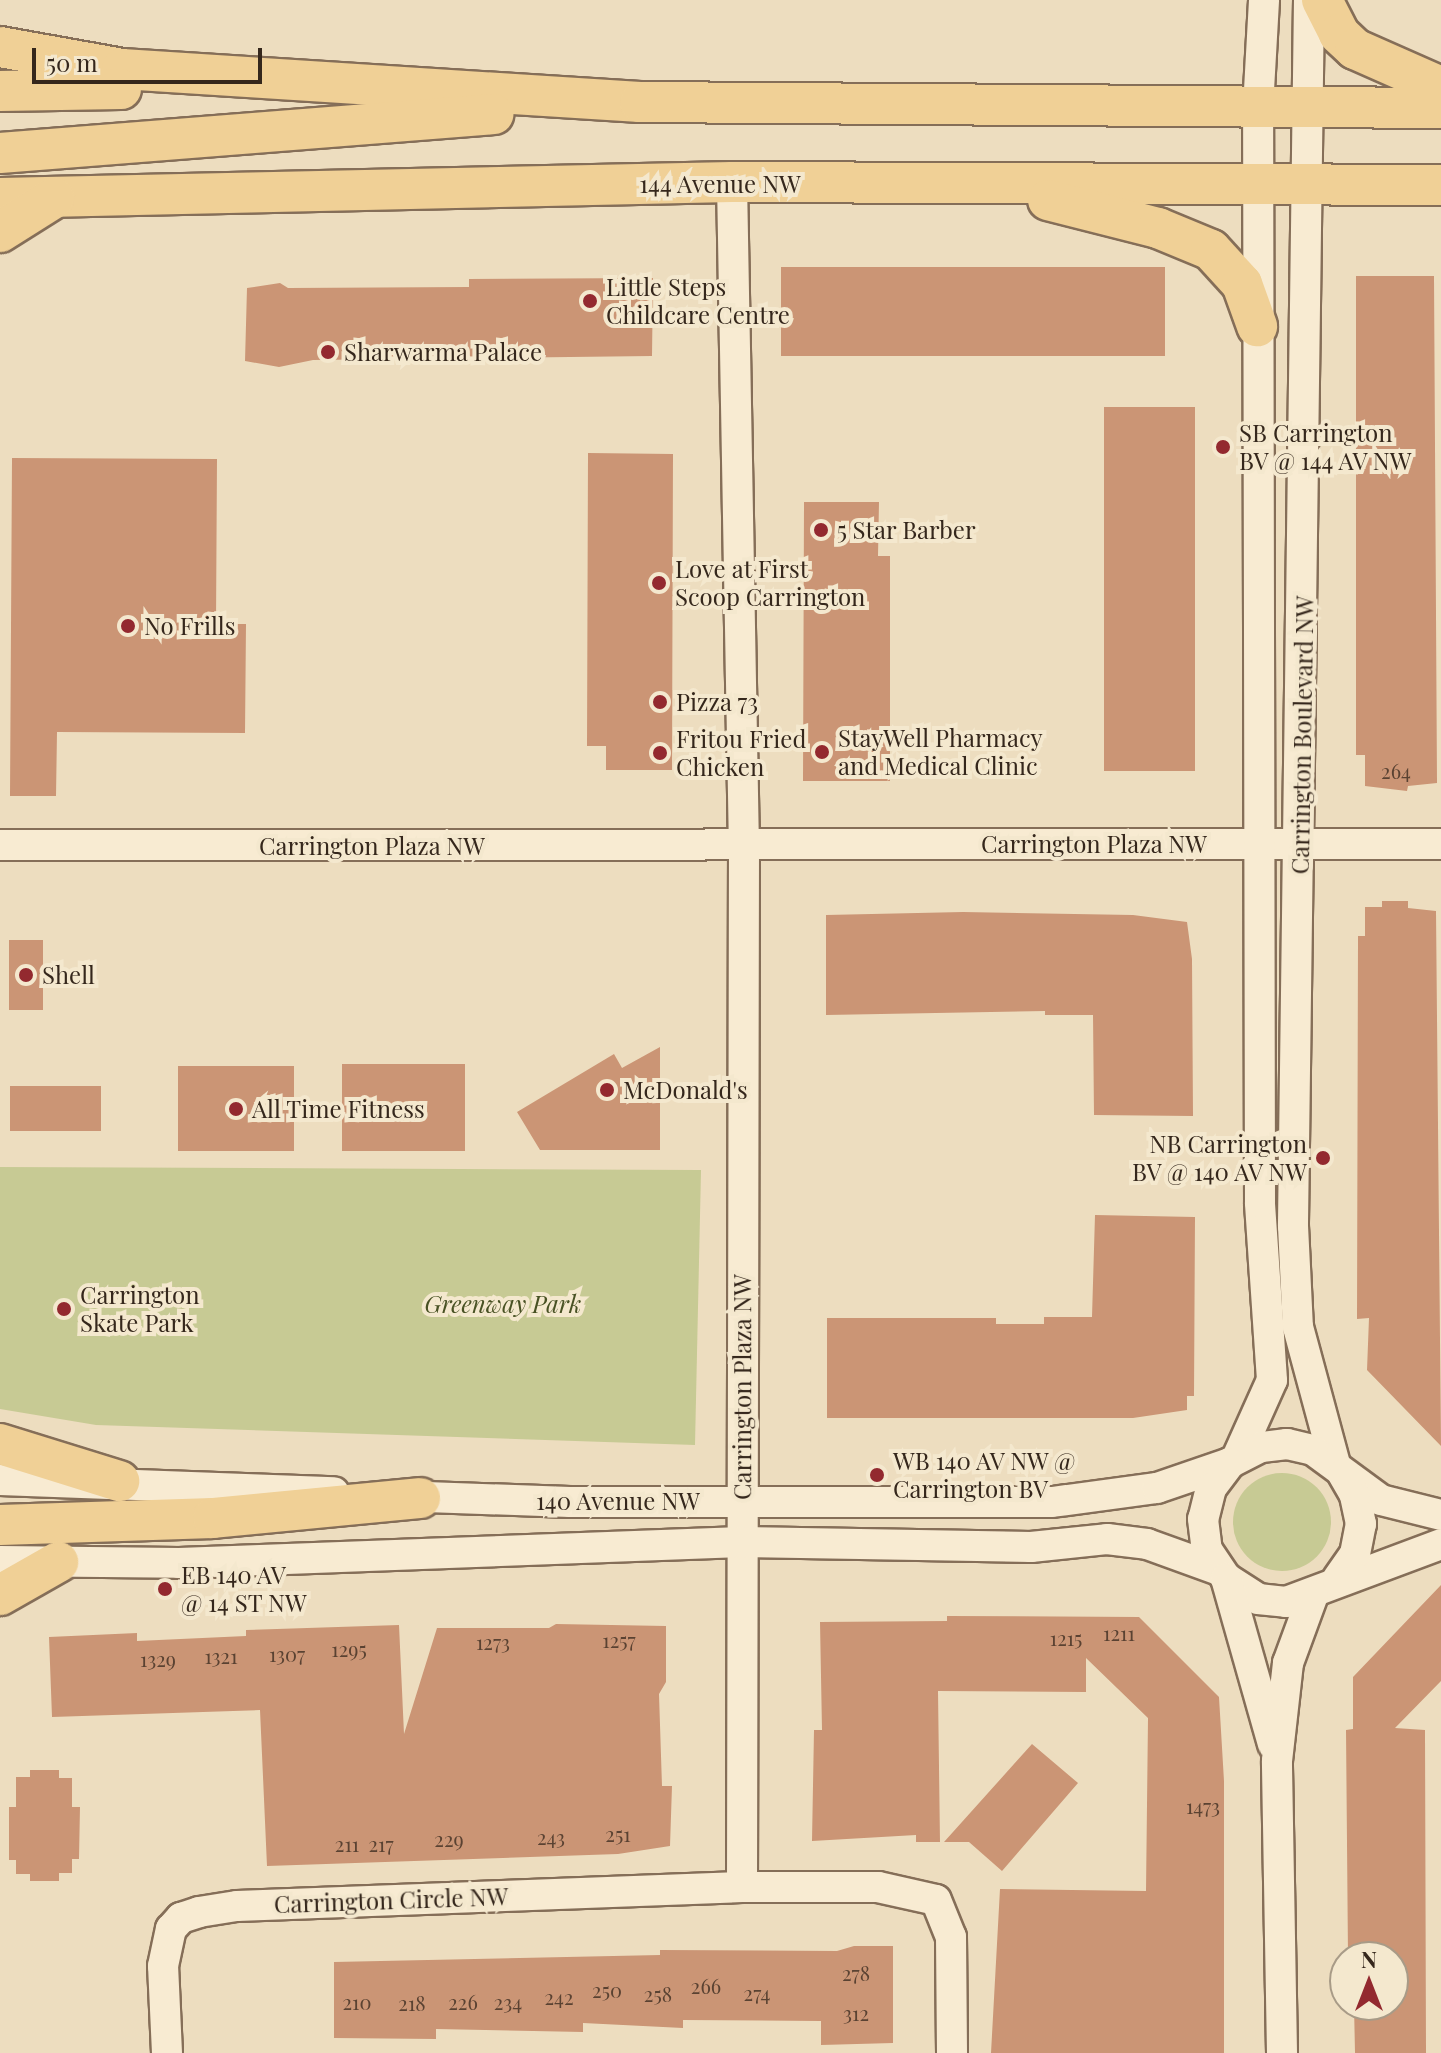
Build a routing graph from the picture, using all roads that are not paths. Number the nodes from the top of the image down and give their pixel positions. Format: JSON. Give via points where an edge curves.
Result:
{"nodes":[{"id":1,"x":1264,"y":0,"type":"edge"},
{"id":2,"x":1309,"y":0,"type":"edge"},
{"id":3,"x":1322,"y":0,"type":"edge"},
{"id":4,"x":0,"y":47,"type":"edge"},
{"id":5,"x":1441,"y":87,"type":"edge"},
{"id":6,"x":421,"y":89,"type":"junction"},
{"id":7,"x":0,"y":91,"type":"edge"},
{"id":8,"x":640,"y":102,"type":"junction"},
{"id":9,"x":1258,"y":108,"type":"junction"},
{"id":10,"x":1308,"y":108,"type":"junction"},
{"id":11,"x":1441,"y":108,"type":"edge"},
{"id":12,"x":0,"y":153,"type":"edge"},
{"id":13,"x":732,"y":182,"type":"junction"},
{"id":14,"x":985,"y":185,"type":"junction"},
{"id":15,"x":1258,"y":185,"type":"junction"},
{"id":16,"x":1308,"y":185,"type":"junction"},
{"id":17,"x":1441,"y":185,"type":"edge"},
{"id":18,"x":55,"y":197,"type":"junction"},
{"id":19,"x":0,"y":198,"type":"edge"},
{"id":20,"x":0,"y":232,"type":"edge"},
{"id":21,"x":1257,"y":326,"type":"junction"},
{"id":22,"x":1301,"y":842,"type":"junction"},
{"id":23,"x":1259,"y":843,"type":"junction"},
{"id":24,"x":1441,"y":844,"type":"edge"},
{"id":25,"x":0,"y":845,"type":"edge"},
{"id":26,"x":744,"y":847,"type":"junction"},
{"id":27,"x":0,"y":1444,"type":"edge"},
{"id":28,"x":1234,"y":1460,"type":"junction"},
{"id":29,"x":1337,"y":1467,"type":"junction"},
{"id":30,"x":0,"y":1480,"type":"edge"},
{"id":31,"x":119,"y":1481,"type":"junction"},
{"id":32,"x":420,"y":1498,"type":"junction"},
{"id":33,"x":741,"y":1502,"type":"junction"},
{"id":34,"x":1441,"y":1515,"type":"edge"},
{"id":35,"x":0,"y":1525,"type":"edge"},
{"id":36,"x":742,"y":1542,"type":"junction"},
{"id":37,"x":1441,"y":1544,"type":"edge"},
{"id":38,"x":0,"y":1561,"type":"edge"},
{"id":39,"x":58,"y":1562,"type":"junction"},
{"id":40,"x":1222,"y":1574,"type":"junction"},
{"id":41,"x":1338,"y":1578,"type":"junction"},
{"id":42,"x":0,"y":1595,"type":"edge"},
{"id":43,"x":1313,"y":1595,"type":"junction"},
{"id":44,"x":1277,"y":1761,"type":"junction"},
{"id":45,"x":742,"y":1887,"type":"junction"},
{"id":46,"x":167,"y":2053,"type":"edge"},
{"id":47,"x":952,"y":2053,"type":"edge"},
{"id":48,"x":1282,"y":2053,"type":"edge"}],
"edges":[{"from":1,"to":9,"type":"street","name":"Carrington Boulevard NW"},
{"from":2,"to":10,"type":"street","name":"Carrington Boulevard NW"},
{"from":3,"to":5,"type":"main road","via":[[1339,34],[1355,49]]},
{"from":4,"to":6,"type":"main road","via":[[122,69]]},
{"from":6,"to":7,"type":"main road"},
{"from":6,"to":8,"type":"main road"},
{"from":8,"to":9,"type":"main road"},
{"from":8,"to":12,"type":"main road"},
{"from":9,"to":10,"type":"main road"},
{"from":9,"to":15,"type":"street","name":"Carrington Boulevard NW"},
{"from":10,"to":11,"type":"main road"},
{"from":10,"to":16,"type":"street","name":"Carrington Boulevard NW"},
{"from":13,"to":14,"type":"main road","name":"144 Avenue NW"},
{"from":13,"to":18,"type":"main road","name":"144 Avenue NW"},
{"from":13,"to":26,"type":"street"},
{"from":14,"to":15,"type":"main road","name":"144 Avenue NW"},
{"from":14,"to":21,"type":"main road","via":[[1158,228],[1211,250],[1242,284]]},
{"from":15,"to":16,"type":"main road","name":"144 Avenue NW"},
{"from":15,"to":21,"type":"street","name":"Carrington Boulevard NW"},
{"from":16,"to":17,"type":"main road","name":"144 Avenue NW"},
{"from":16,"to":22,"type":"street","name":"Carrington Boulevard NW"},
{"from":18,"to":19,"type":"main road","name":"144 Avenue NW"},
{"from":18,"to":20,"type":"main road"},
{"from":21,"to":23,"type":"street","name":"Carrington Boulevard NW"},
{"from":22,"to":23,"type":"street","name":"Carrington Plaza NW"},
{"from":22,"to":24,"type":"street","name":"Carrington Plaza NW"},
{"from":22,"to":29,"type":"street","name":"Carrington Boulevard NW","via":[[1294,1281],[1301,1341]]},
{"from":23,"to":26,"type":"street","name":"Carrington Plaza NW"},
{"from":23,"to":28,"type":"street","name":"Carrington Boulevard NW","via":[[1260,1202],[1272,1380]]},
{"from":25,"to":26,"type":"street","name":"Carrington Plaza NW"},
{"from":26,"to":33,"type":"street","name":"Carrington Plaza NW"},
{"from":27,"to":31,"type":"main road"},
{"from":28,"to":29,"type":"street","name":"140 Avenue NW","via":[[1261,1447],[1287,1444],[1313,1450]]},
{"from":28,"to":33,"type":"street","name":"140 Avenue NW","via":[[1157,1488],[1052,1502]]},
{"from":28,"to":40,"type":"street","via":[[1211,1488],[1203,1519],[1207,1550]]},
{"from":29,"to":34,"type":"street","name":"140 Avenue NW","via":[[1381,1500]]},
{"from":29,"to":41,"type":"street","name":"140 Avenue NW","via":[[1355,1495],[1361,1524],[1355,1554]]},
{"from":30,"to":31,"type":"street","name":"140 Avenue NW"},
{"from":31,"to":32,"type":"street","name":"140 Avenue NW"},
{"from":32,"to":33,"type":"street","name":"140 Avenue NW"},
{"from":32,"to":35,"type":"main road","via":[[213,1518]]},
{"from":33,"to":36,"type":"street","name":"Carrington Plaza NW"},
{"from":36,"to":39,"type":"street","name":"140 Avenue NW","via":[[179,1563]]},
{"from":36,"to":40,"type":"street","name":"140 Avenue NW","via":[[1031,1547],[1107,1539],[1147,1544]]},
{"from":36,"to":45,"type":"street"},
{"from":37,"to":41,"type":"street","name":"140 Avenue NW"},
{"from":38,"to":39,"type":"street","name":"140 Avenue NW"},
{"from":39,"to":42,"type":"main road"},
{"from":40,"to":43,"type":"street","name":"140 Avenue NW","via":[[1258,1599],[1286,1602]]},
{"from":40,"to":44,"type":"street"},
{"from":41,"to":43,"type":"street","name":"140 Avenue NW"},
{"from":43,"to":44,"type":"street","via":[[1288,1663]]},
{"from":44,"to":48,"type":"street"},
{"from":45,"to":46,"type":"street","name":"Carrington Circle NW","via":[[227,1906],[199,1912],[181,1918],[171,1929],[163,1966]]},
{"from":45,"to":47,"type":"street","name":"Carrington Circle NW","via":[[878,1887],[936,1900],[951,1937]]}]}
